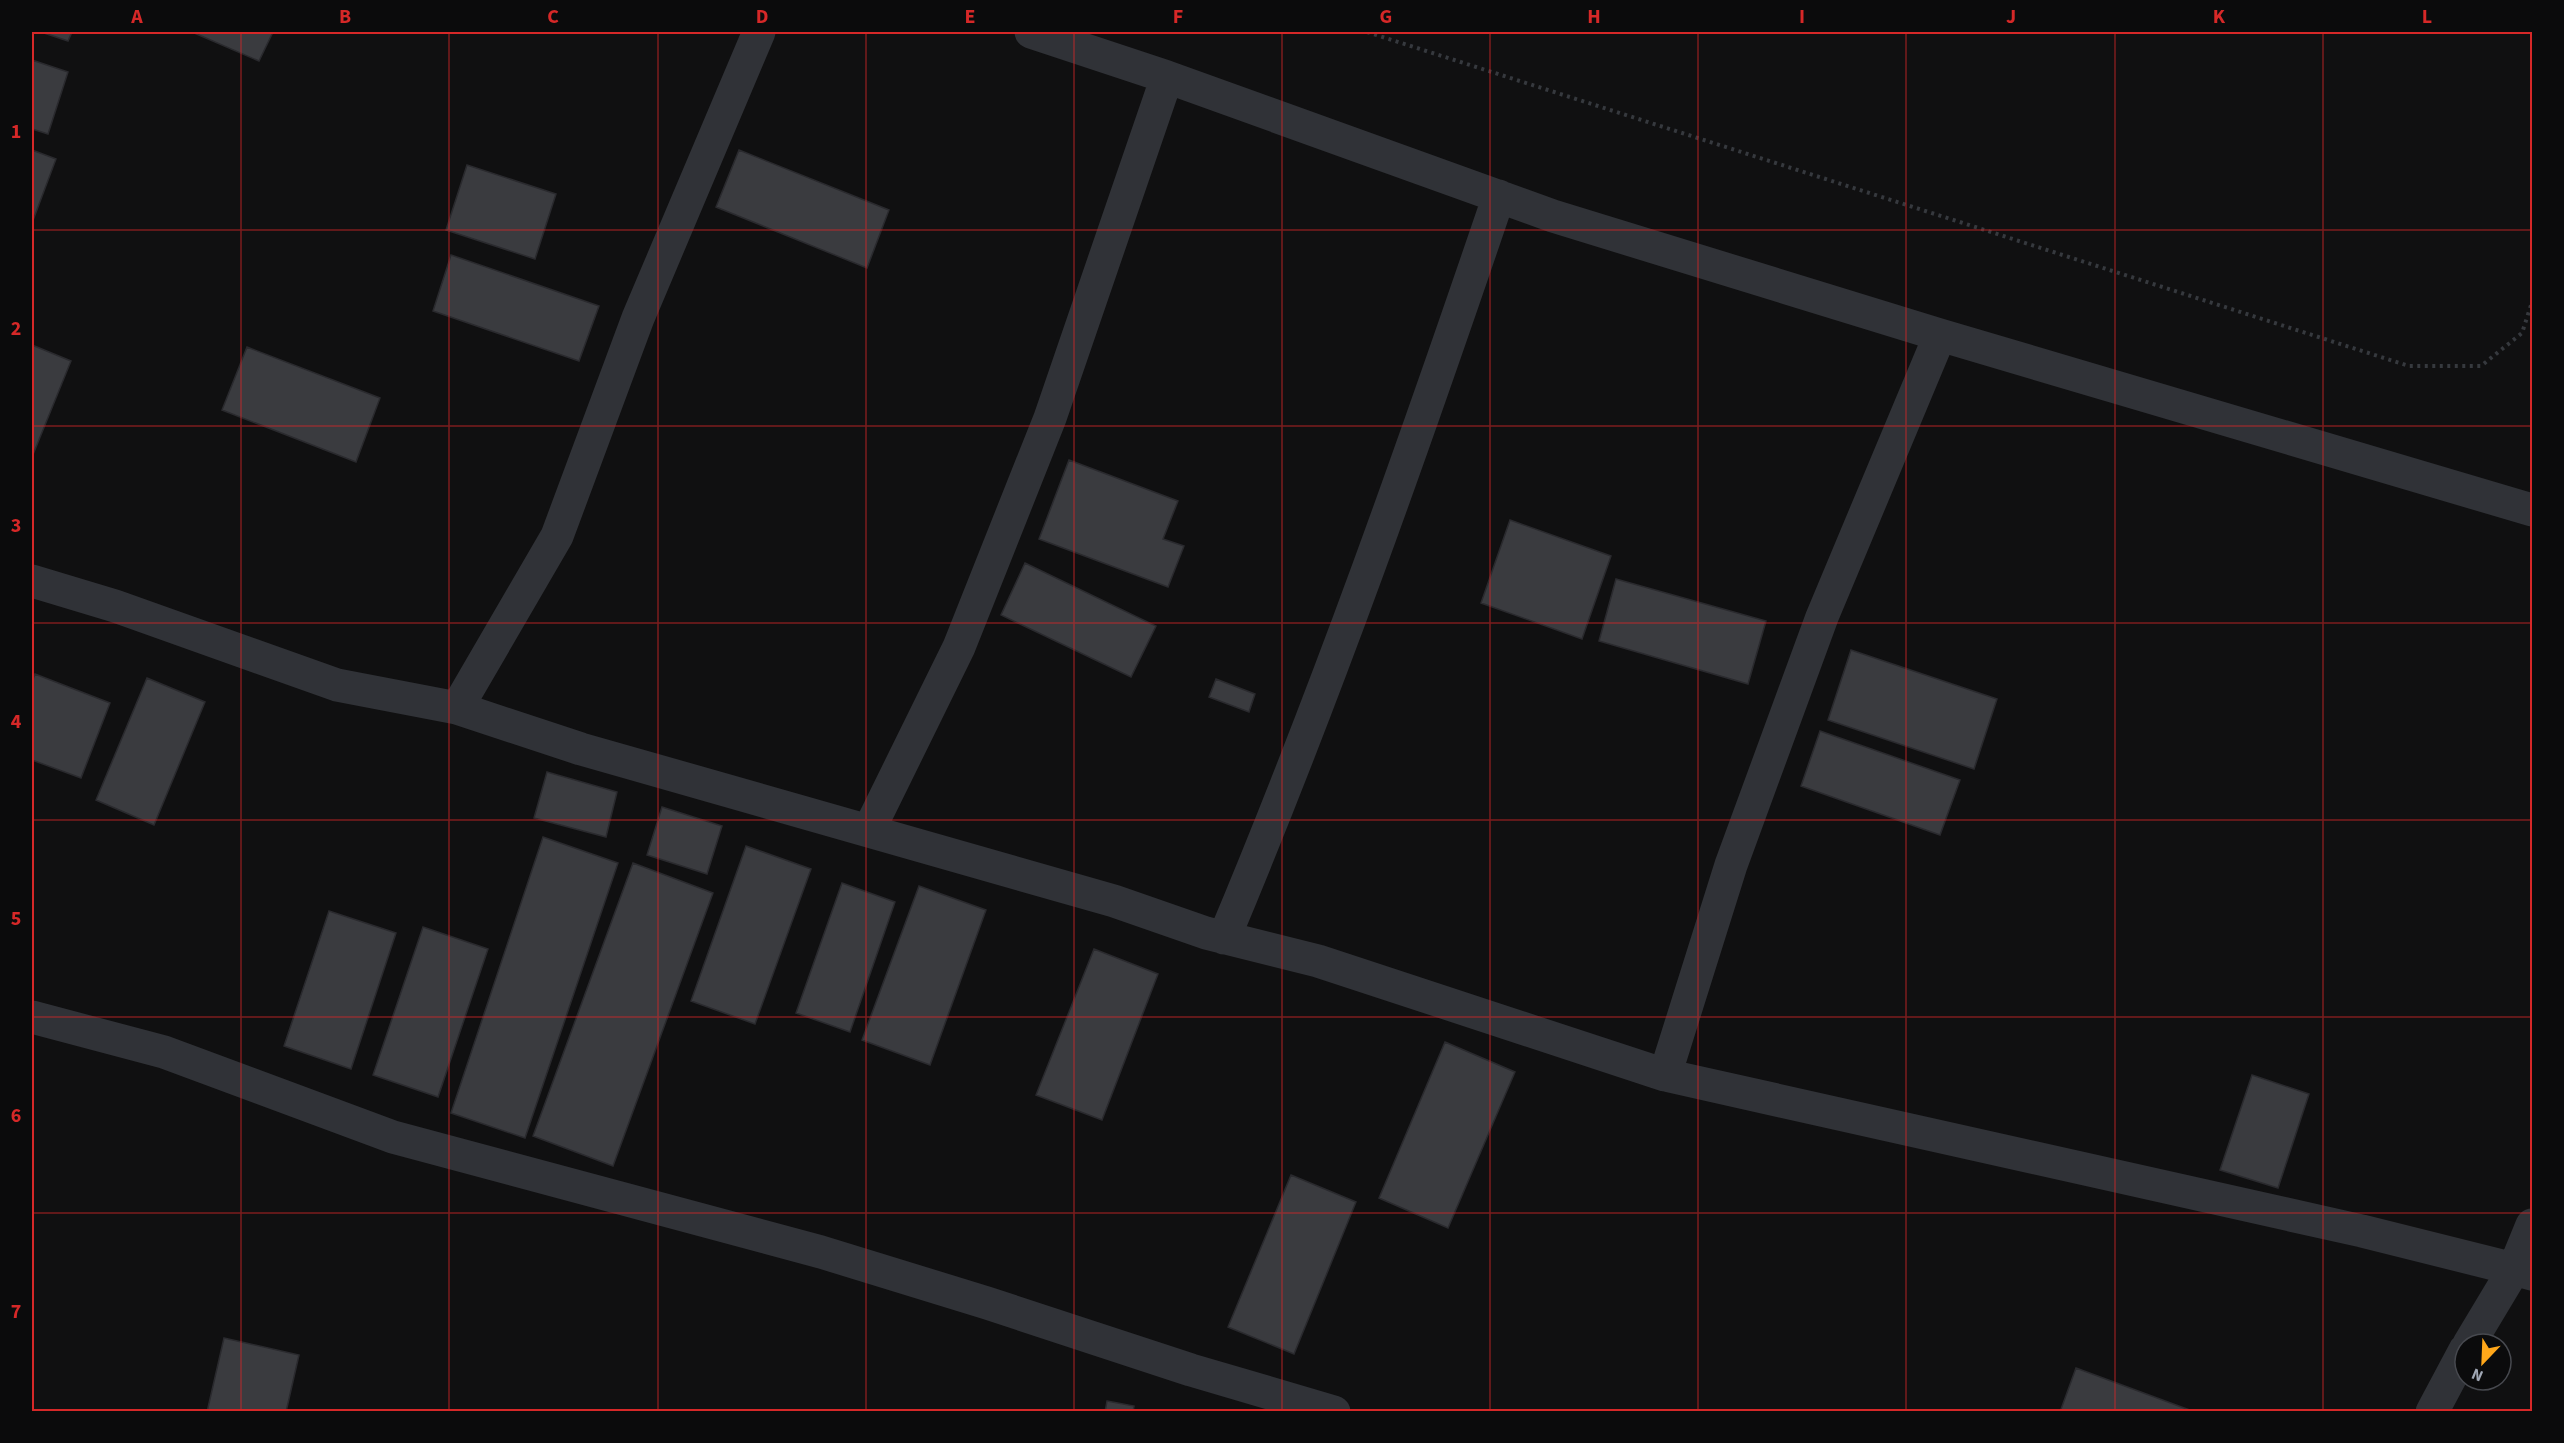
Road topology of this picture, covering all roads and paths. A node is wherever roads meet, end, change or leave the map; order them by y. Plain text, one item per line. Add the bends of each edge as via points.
1 (759, 32) edge
2 (1031, 32) edge
3 (1367, 32) edge
4 (1167, 77) junction
5 (1498, 196) junction
6 (2532, 302) edge
7 (1940, 335) junction
8 (2532, 510) edge
9 (32, 580) edge
10 (457, 708) junction
11 (869, 830) junction
12 (1224, 938) junction
13 (32, 1017) edge
14 (1665, 1075) junction
15 (2532, 1225) edge
16 (2523, 1272) edge
17 (2478, 1332) edge
18 (2453, 1373) edge
19 (1334, 1412) edge
20 (2432, 1412) edge

1 - 10 street via 638,318 557,536
2 - 4 street
3 - 6 path via 2409,366 2481,366 2522,333
4 - 5 street
4 - 11 street via 1050,418 959,647
5 - 7 street
5 - 12 street via 1447,349 1288,785
7 - 8 street
7 - 14 street via 1810,651 1731,865
9 - 10 street via 337,685
10 - 11 street via 581,749
11 - 12 street via 1114,901
12 - 14 street via 1318,961
13 - 19 street via 164,1052 393,1137 821,1252
14 - 16 street via 2340,1226
15 - 16 street
16 - 17 street
18 - 20 street

